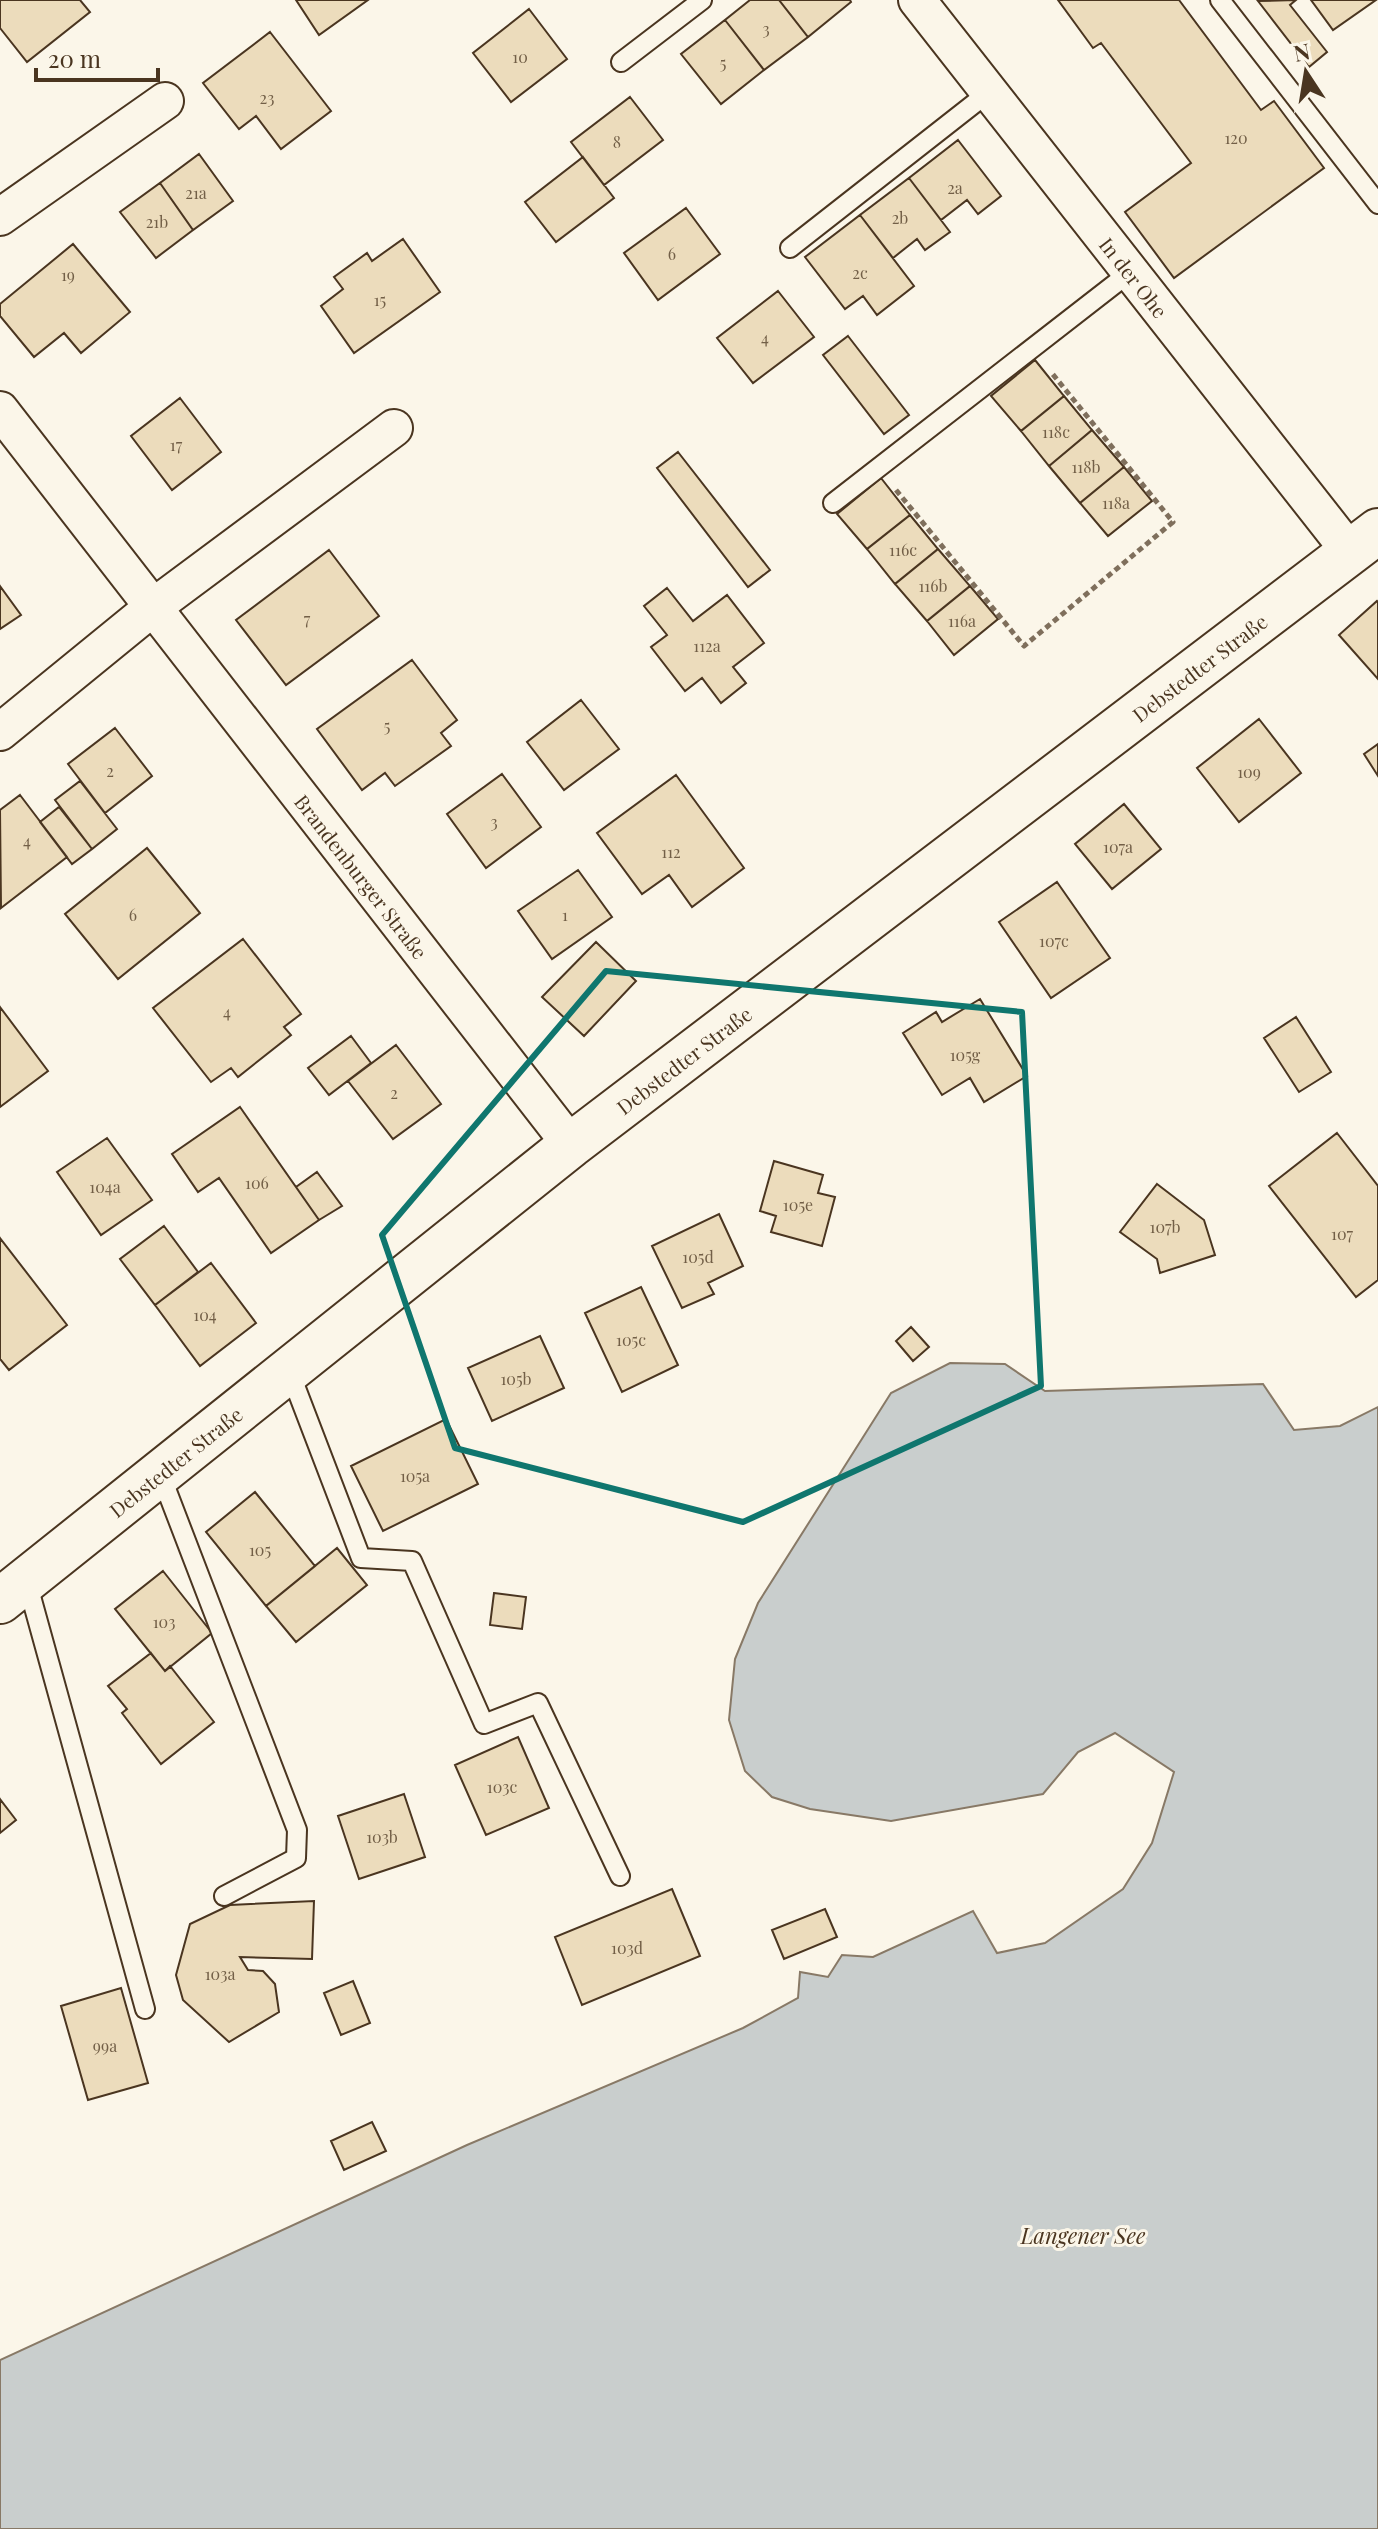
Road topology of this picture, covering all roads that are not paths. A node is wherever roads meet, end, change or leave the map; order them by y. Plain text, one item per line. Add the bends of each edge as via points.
1 (702, 0) edge
2 (917, 0) edge
3 (1220, 0) edge
4 (621, 62) dead end
5 (989, 92) junction
6 (165, 101) dead end
7 (1378, 204) edge
8 (0, 217) edge
9 (790, 248) dead end
10 (1129, 273) junction
11 (0, 410) edge
12 (394, 428) dead end
13 (833, 503) dead end
14 (1364, 542) edge
15 (152, 608) junction
16 (0, 731) edge
17 (571, 1145) junction
18 (289, 1370) junction
19 (160, 1473) junction
20 (13, 1590) edge
21 (620, 1876) dead end
22 (224, 1896) dead end
23 (145, 2009) dead end

1 - 4 lane
2 - 5 street, In der Ohe
3 - 7 lane
5 - 9 lane
5 - 10 street, In der Ohe
6 - 8 street
10 - 13 lane
10 - 14 street, In der Ohe
11 - 15 street, Brandenburger Straße
12 - 15 street
14 - 17 main road, Debstedter Straße
15 - 16 street
15 - 17 street, Brandenburger Straße
17 - 18 main road, Debstedter Straße
18 - 19 main road, Debstedter Straße
18 - 21 lane via 361,1558 412,1561 484,1724 538,1703
19 - 20 main road, Debstedter Straße
19 - 22 lane via 297,1830 296,1858
20 - 23 lane

